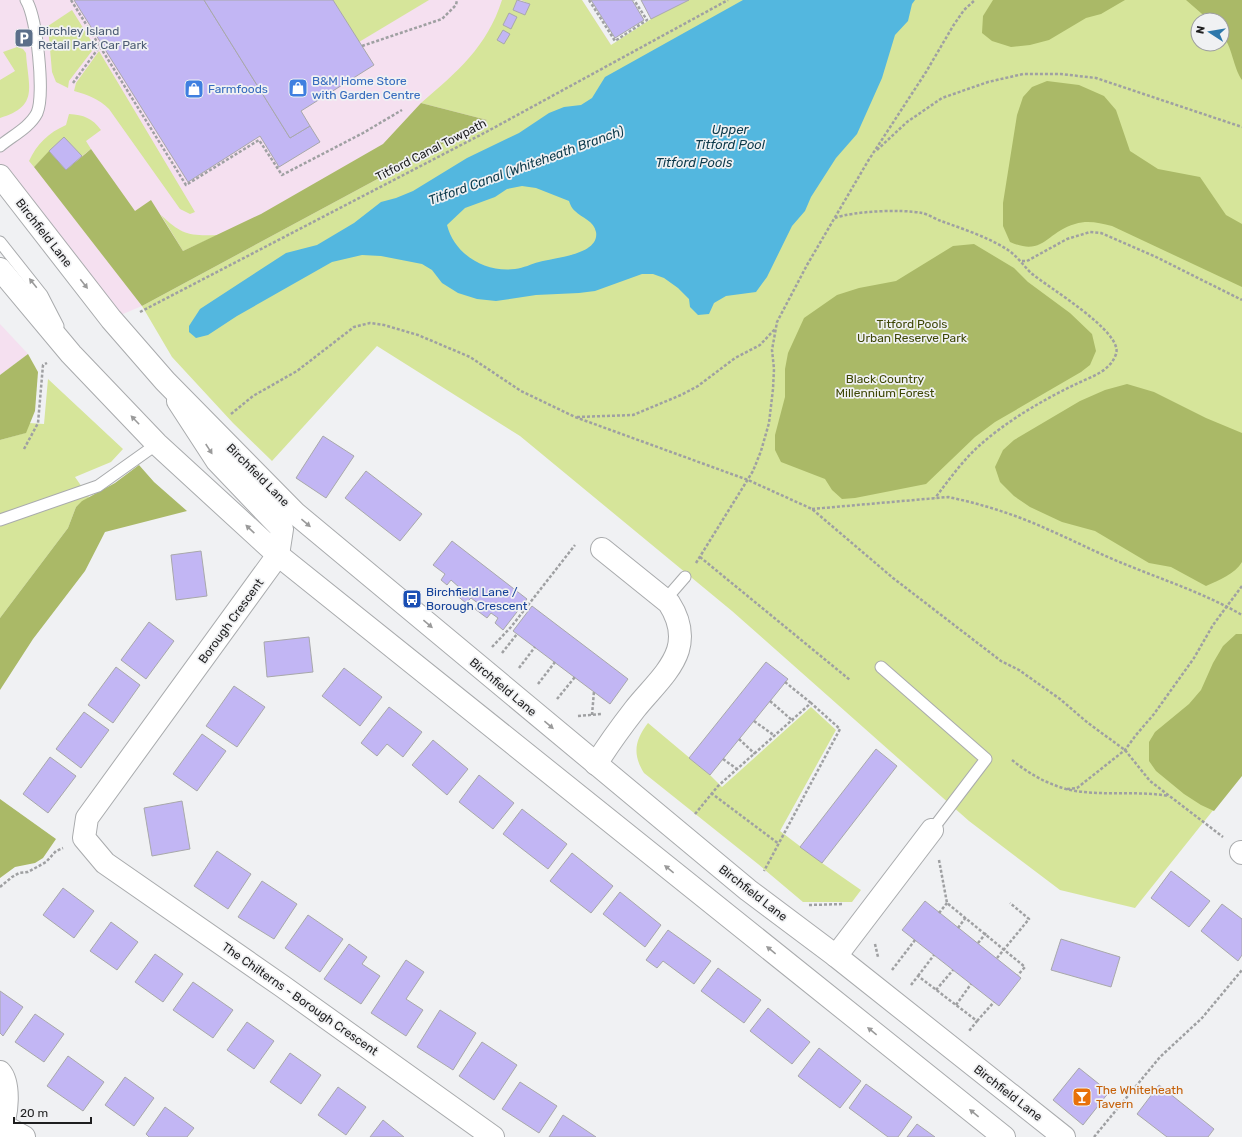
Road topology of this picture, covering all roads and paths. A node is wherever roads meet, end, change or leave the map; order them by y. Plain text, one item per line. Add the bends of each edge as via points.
1 (26, 0) edge
2 (71, 0) edge
3 (457, 0) edge
4 (589, 0) edge
5 (634, 0) edge
6 (728, 0) edge
7 (975, 0) edge
8 (100, 46) junction
9 (362, 46) dead end
10 (73, 83) dead end
11 (402, 110) dead end
12 (1242, 127) edge
13 (0, 146) edge
14 (874, 152) junction
15 (0, 176) edge
16 (834, 218) junction
17 (0, 242) edge
18 (1021, 261) junction
19 (0, 269) edge
20 (1242, 300) edge
21 (140, 312) dead end
22 (775, 329) junction
23 (71, 354) junction
24 (164, 381) junction
25 (229, 415) dead end
26 (575, 417) junction
27 (157, 444) junction
28 (24, 449) dead end
29 (748, 480) junction
30 (935, 498) junction
31 (812, 509) junction
32 (0, 520) edge
33 (575, 545) dead end
34 (602, 549) dead end
35 (278, 555) junction
36 (700, 557) junction
37 (685, 577) joint
38 (1242, 586) edge
39 (665, 600) junction
40 (1227, 606) junction
41 (1242, 615) edge
42 (517, 634) dead end
43 (535, 648) dead end
44 (490, 650) dead end
45 (498, 657) dead end
46 (555, 662) dead end
47 (881, 667) dead end
48 (516, 671) dead end
49 (575, 677) dead end
50 (850, 680) dead end
51 (785, 682) dead end
52 (536, 688) dead end
53 (594, 691) dead end
54 (770, 701) dead end
55 (811, 703) junction
56 (554, 704) dead end
57 (606, 713) dead end
58 (592, 715) junction
59 (577, 716) dead end
60 (754, 721) dead end
61 (793, 721) junction
62 (775, 736) junction
63 (739, 739) dead end
64 (1125, 750) junction
65 (756, 754) junction
66 (723, 759) dead end
67 (1012, 760) dead end
68 (596, 764) junction
69 (737, 770) junction
70 (1067, 789) junction
71 (711, 792) junction
72 (1170, 796) junction
73 (692, 818) dead end
74 (932, 830) joint
75 (84, 838) junction
76 (779, 844) junction
77 (1236, 848) edge
78 (935, 860) dead end
79 (761, 875) dead end
80 (0, 887) edge
81 (947, 903) junction
82 (1010, 903) dead end
83 (852, 904) dead end
84 (806, 905) dead end
85 (939, 913) dead end
86 (966, 918) junction
87 (958, 928) dead end
88 (986, 933) junction
89 (915, 940) dead end
90 (875, 942) dead end
91 (978, 943) dead end
92 (1004, 949) junction
93 (934, 955) dead end
94 (836, 956) junction
95 (997, 958) dead end
96 (879, 960) dead end
97 (953, 970) dead end
98 (1242, 970) edge
99 (889, 974) dead end
100 (1018, 975) dead end
101 (918, 976) junction
102 (971, 984) dead end
103 (908, 990) dead end
104 (936, 990) junction
105 (994, 1002) dead end
106 (956, 1005) junction
107 (977, 1021) junction
108 (964, 1036) dead end
109 (0, 1072) edge
110 (1, 1126) edge
111 (24, 1137) edge
112 (493, 1137) edge
113 (1004, 1137) edge
114 (1064, 1137) edge
115 (1094, 1137) edge

1 - 13 lane via 35,24 40,100 37,113 27,125
2 - 8 path
3 - 9 path via 456,5 442,19
4 - 5 path via 614,41 647,20
6 - 21 path, Titford Canal Towpath via 488,131
7 - 14 path via 953,26
8 - 10 path
8 - 11 path via 186,185 259,140 282,175 363,134
12 - 14 path via 1096,78 1061,74 1023,74 988,82 942,98 907,122
14 - 16 path
15 -> 24 main road, Birchfield Lane via 111,319
16 - 18 path via 855,213 922,213 990,240
16 - 22 path via 790,296
23 -> 17 lane via 42,295
18 - 20 path via 1027,261 1067,239 1090,232 1147,253
18 - 30 path via 1031,272 1082,308 1116,347 1117,353 1109,367 1044,401 989,437 955,471
19 - 23 main road
22 - 26 path via 760,345 735,358 698,386 681,395 633,414
22 - 29 path via 769,423 761,451
27 -> 23 main road
23 - 28 path via 43,364 38,423
24 -> 35 main road, Borough Crescent via 217,461 282,529
24 -> 68 main road, Birchfield Lane via 295,513
25 - 26 path via 253,396 297,371 354,327 370,323 384,324 418,335 470,357 521,392
26 - 29 path
27 - 32 lane via 98,486
35 -> 27 main road
29 - 31 path
29 - 36 path
30 - 31 path
30 - 40 path via 948,497 1002,512 1048,529
31 - 64 path via 899,582 1001,660 1020,670 1060,699
33 - 44 path
34 - 39 main road
35 - 75 main road, Borough Crescent via 88,818
113 -> 35 main road
36 - 37 path
36 - 50 path
37 - 39 lane
38 - 40 path
39 - 68 main road via 677,615 680,632 678,649 666,670
40 - 41 path
40 - 64 path via 1181,677
42 - 45 path
43 - 48 path
46 - 52 path
47 - 74 lane via 986,759
49 - 56 path
51 - 55 path
53 - 58 path
54 - 61 path
55 - 61 path
55 - 76 path via 840,729
57 - 58 path
58 - 59 path
60 - 62 path
61 - 62 path
62 - 65 path
63 - 65 path
64 - 70 path via 1077,788
64 - 72 path via 1150,781
65 - 69 path
66 - 69 path
67 - 70 path via 1038,778
68 - 94 main road, Birchfield Lane via 748,890
69 - 71 path
70 - 72 path
71 - 73 path
71 - 76 path
72 - 77 path
74 - 94 main road
75 - 80 path via 56,851 46,862 28,872 19,873
75 - 112 main road, The Chilterns - Borough Crescent via 105,863
76 - 79 path
78 - 81 path via 939,859
81 - 85 path
81 - 86 path
82 - 92 path via 1029,919
83 - 84 path
86 - 87 path
86 - 88 path
88 - 91 path
88 - 92 path
89 - 99 path
90 - 96 path
92 - 95 path
92 - 100 path via 1025,967
93 - 101 path
94 - 114 main road, Birchfield Lane
97 - 104 path
98 - 115 path via 1202,1018 1160,1057
101 - 103 path
101 - 104 path
102 - 106 path
104 - 106 path
105 - 107 path
106 - 107 path
107 - 108 path
109 - 110 main road via 7,1092 6,1110
110 - 111 main road

